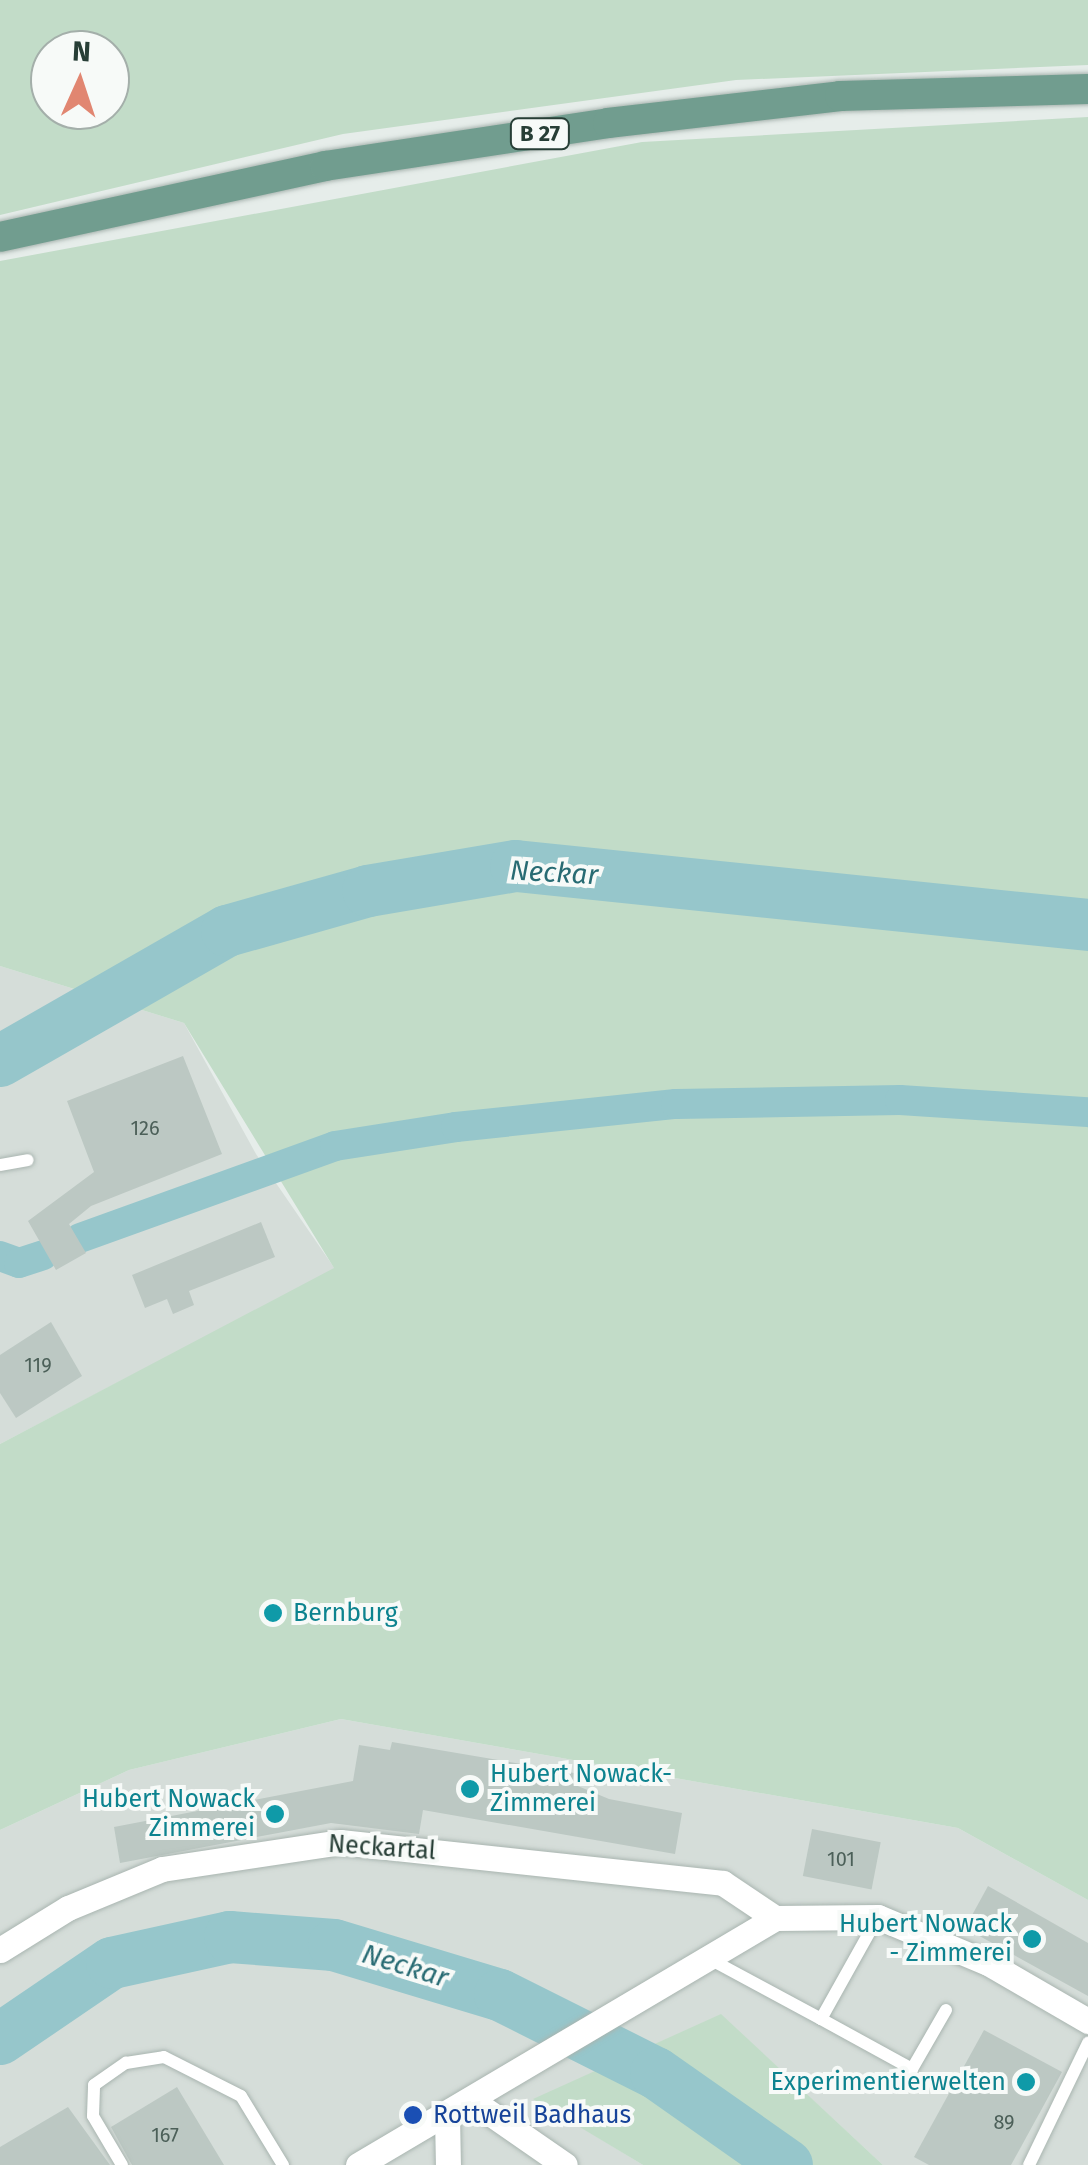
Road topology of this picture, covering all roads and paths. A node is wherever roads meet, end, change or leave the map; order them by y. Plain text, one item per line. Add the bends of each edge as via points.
1 (1088, 89) edge
2 (0, 237) edge
3 (28, 1160) dead end
4 (0, 1165) edge
5 (878, 1917) junction
6 (774, 1918) junction
7 (0, 1950) edge
8 (704, 1956) junction
9 (946, 2010) dead end
10 (822, 2019) junction
11 (1088, 2021) edge
12 (1088, 2043) edge
13 (471, 2100) junction
14 (446, 2115) junction
15 (122, 2165) edge
16 (282, 2165) edge
17 (358, 2165) edge
18 (448, 2165) edge
19 (565, 2165) edge
20 (1030, 2165) edge

1 - 2 main road, B 27 via 840,96 608,123 307,170
3 - 4 lane
5 - 6 street
5 - 10 lane
5 - 11 street via 988,1963
6 - 7 street, Neckartal via 722,1883 340,1842 162,1869 68,1908
6 - 8 street
8 - 10 lane
8 - 13 street
9 - 10 lane via 912,2069
12 - 20 lane via 1036,2134
13 - 14 street
13 - 19 street
14 - 17 street
14 - 18 street
15 - 16 lane via 93,2116 94,2085 126,2063 164,2057 241,2096

